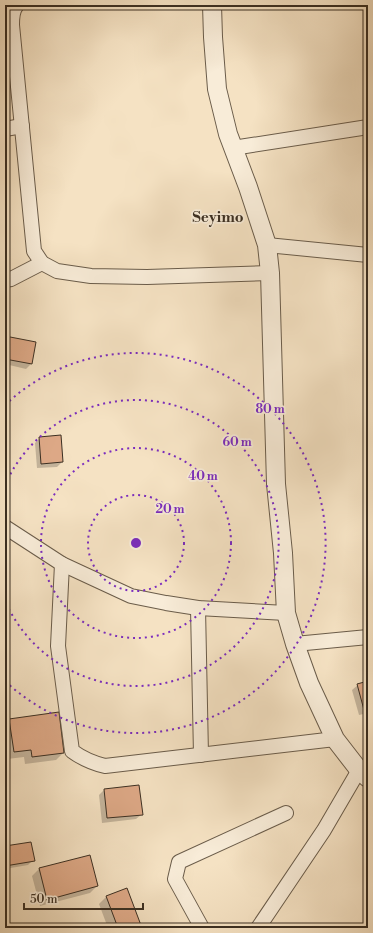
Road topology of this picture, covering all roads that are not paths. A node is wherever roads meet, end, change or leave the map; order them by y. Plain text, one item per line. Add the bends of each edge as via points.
1 (17, 5) edge
2 (212, 5) edge
3 (22, 126) junction
4 (368, 127) edge
5 (5, 128) edge
6 (234, 148) junction
7 (267, 245) junction
8 (368, 255) edge
9 (42, 263) junction
10 (270, 273) junction
11 (5, 280) edge
12 (5, 527) edge
13 (62, 564) junction
14 (198, 608) junction
15 (286, 613) junction
16 (368, 637) edge
17 (295, 644) junction
18 (335, 739) junction
19 (201, 755) junction
20 (364, 774) edge
21 (286, 813) dead end
22 (265, 925) edge
23 (202, 928) edge

1 - 3 street via 12,25
2 - 6 street via 218,89 228,134
3 - 5 street
3 - 9 street via 34,251
4 - 6 street
6 - 7 street
7 - 8 street
7 - 10 street
9 - 10 street via 57,271 91,276
9 - 11 street
10 - 15 street via 276,484
12 - 13 street
13 - 14 street via 131,596
13 - 19 street via 58,646 72,751 82,759 105,766
14 - 15 street
14 - 19 street
15 - 17 street
16 - 17 street
17 - 18 street via 309,683
18 - 19 street
18 - 20 street
20 - 22 street via 324,830
21 - 23 street via 179,862 175,879

